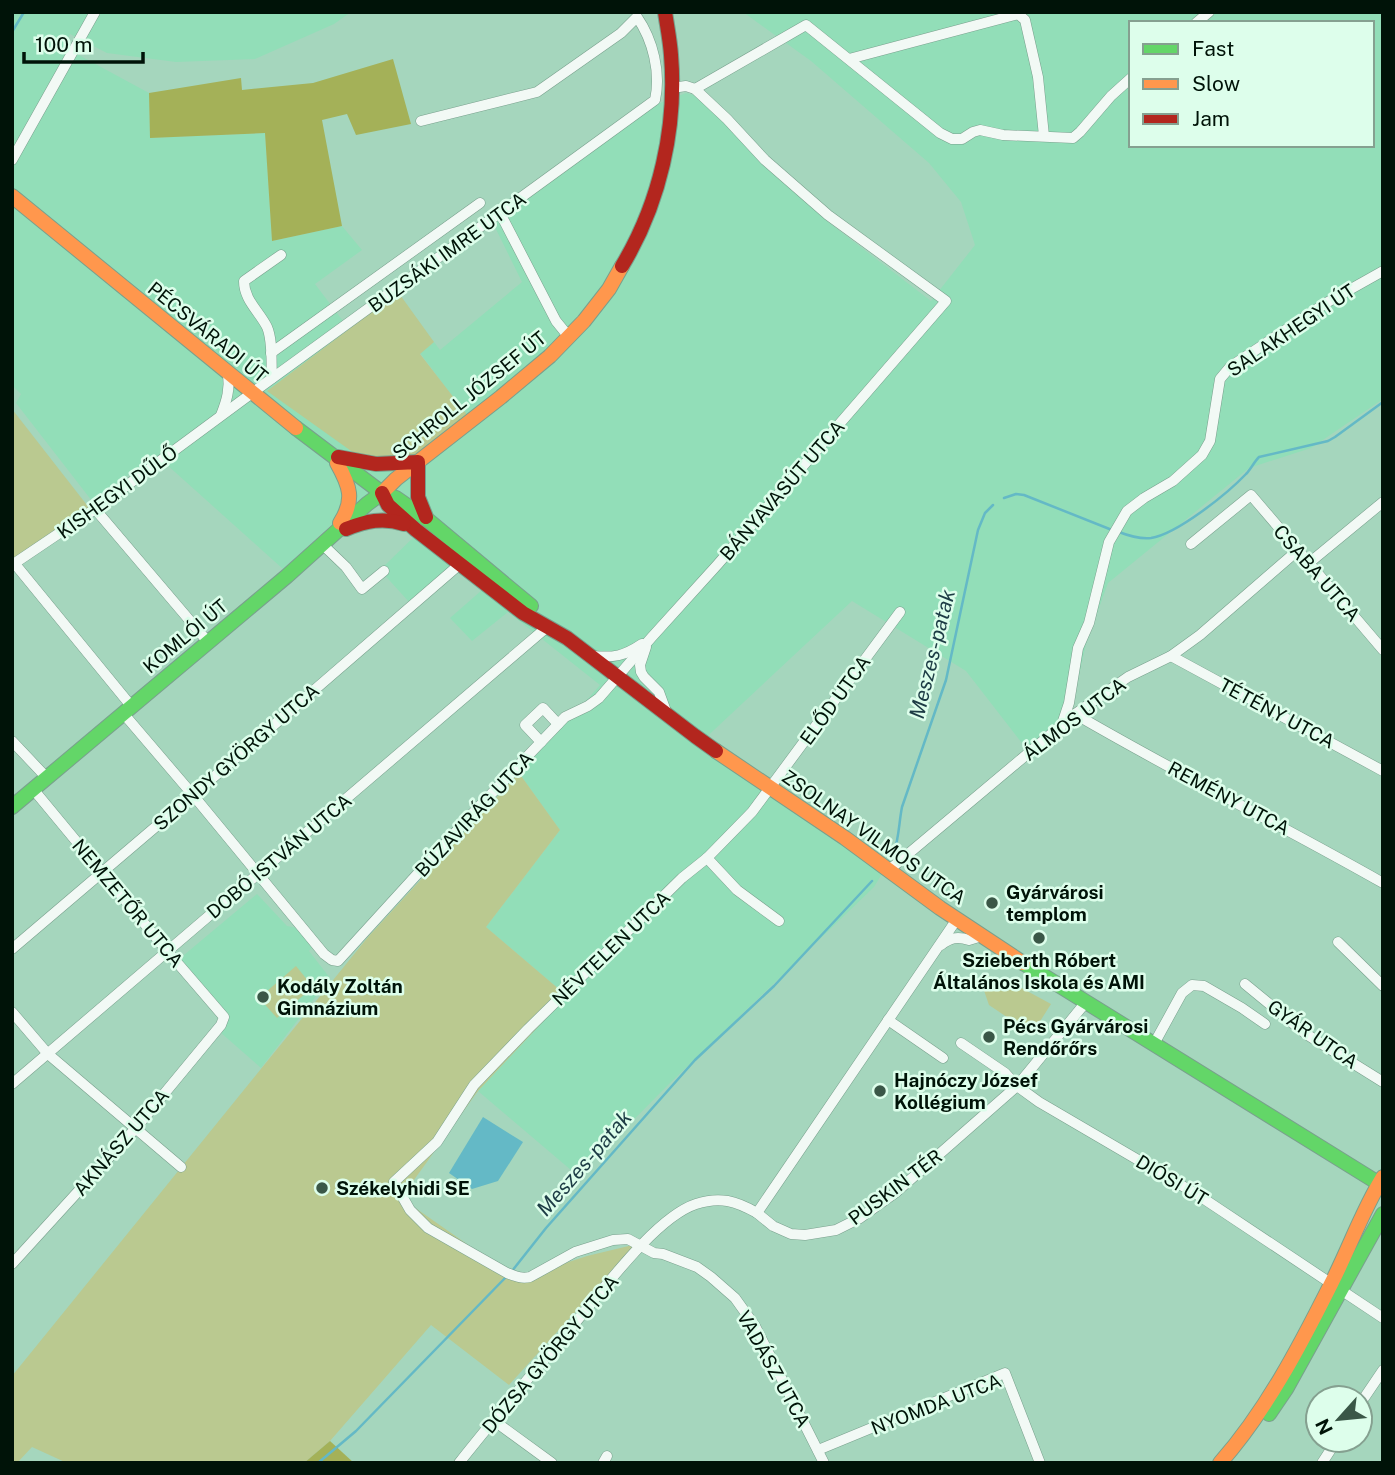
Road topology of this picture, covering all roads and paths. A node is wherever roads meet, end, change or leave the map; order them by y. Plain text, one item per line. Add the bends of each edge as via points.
1 (95, 12) edge
2 (665, 12) edge
3 (635, 14) edge
4 (849, 59) junction
5 (1129, 80) edge
6 (672, 88) junction
7 (695, 89) junction
8 (421, 121) dead end
9 (1044, 136) junction
10 (12, 160) edge
11 (12, 197) edge
12 (480, 203) dead end
13 (500, 213) junction
14 (281, 255) dead end
15 (1383, 271) edge
16 (569, 337) junction
17 (271, 353) junction
18 (228, 373) junction
19 (272, 378) junction
20 (252, 393) junction
21 (220, 416) junction
22 (332, 455) junction
23 (418, 462) junction
24 (382, 493) junction
25 (1383, 502) edge
26 (95, 509) junction
27 (429, 521) junction
28 (416, 530) junction
29 (334, 533) junction
30 (322, 544) junction
31 (1191, 544) dead end
32 (1297, 551) junction
33 (1309, 563) junction
34 (460, 564) junction
35 (13, 565) edge
36 (384, 571) dead end
37 (900, 612) dead end
38 (545, 628) junction
39 (567, 638) junction
40 (651, 638) junction
41 (208, 642) junction
42 (1383, 650) edge
43 (591, 656) junction
44 (1171, 656) junction
45 (617, 677) junction
46 (128, 710) junction
47 (1075, 714) junction
48 (667, 715) junction
49 (558, 724) junction
50 (1060, 727) junction
51 (12, 741) edge
52 (541, 742) junction
53 (1383, 771) edge
54 (47, 778) junction
55 (769, 788) junction
56 (33, 789) junction
57 (193, 795) junction
58 (12, 807) edge
59 (707, 858) junction
60 (889, 870) junction
61 (103, 872) junction
62 (258, 874) junction
63 (1383, 883) edge
64 (957, 919) junction
65 (779, 921) dead end
66 (982, 936) junction
67 (1338, 942) dead end
68 (12, 949) edge
69 (935, 950) junction
70 (167, 952) junction
71 (1245, 984) dead end
72 (1383, 986) edge
73 (1086, 1002) junction
74 (12, 1012) edge
75 (225, 1017) joint
76 (888, 1020) junction
77 (1265, 1024) dead end
78 (961, 1043) dead end
79 (1154, 1044) junction
80 (48, 1054) junction
81 (943, 1058) dead end
82 (1383, 1082) edge
83 (12, 1084) edge
84 (1017, 1086) junction
85 (135, 1129) junction
86 (181, 1167) dead end
87 (1382, 1182) edge
88 (757, 1213) junction
89 (1383, 1214) edge
90 (641, 1246) junction
91 (12, 1264) edge
92 (510, 1274) joint
93 (1336, 1287) junction
94 (1383, 1318) edge
95 (494, 1420) junction
96 (818, 1450) junction
97 (459, 1463) edge
98 (552, 1463) edge
99 (824, 1463) edge
100 (1041, 1463) edge
101 (1220, 1463) edge
102 (1233, 1463) edge

1 - 10 street
2 - 6 main road, SCHROLL JÓZSEF ÚT
3 - 8 street via 621,33 537,92
3 - 13 street, BUZSÁKI IMRE UTCA via 657,69 654,100
4 - 7 street via 806,25
4 - 9 street via 952,139 980,130
4 - 9 street via 1018,14 1024,20 1038,77
5 - 9 street via 1076,136
6 - 7 street
6 - 16 main road, SCHROLL JÓZSEF ÚT via 663,165 642,227 612,284
7 - 40 street, BÁNYAVASÚT UTCA via 828,215 946,301
11 - 18 main road, PÉCSVÁRADI ÚT
12 - 17 street
13 - 16 street via 556,321
13 - 19 street, BUZSÁKI IMRE UTCA
14 - 17 street via 244,281 244,290 267,328
15 - 50 street, SALAKHEGYI ÚT via 1326,303 1230,367 1220,379 1210,441 1202,455 1127,511 1109,542
16 - 23 main road, SCHROLL JÓZSEF ÚT
17 - 19 street
18 - 20 main road, PÉCSVÁRADI ÚT
18 - 21 street via 228,397
19 - 20 street, BUZSÁKI IMRE UTCA
20 - 21 street, KISHEGYI DŰLŐ
20 - 22 main road, PÉCSVÁRADI ÚT
21 - 26 street, KISHEGYI DŰLŐ
22 - 23 main road via 376,464
22 - 24 main road, PÉCSVÁRADI ÚT
22 - 29 main road via 346,481 350,502
23 - 24 main road, SCHROLL JÓZSEF ÚT
23 - 27 main road via 418,499
24 - 27 main road, ZSOLNAY VILMOS UTCA
24 - 28 main road, ZSOLNAY VILMOS UTCA via 388,505
24 - 29 main road, KOMLÓI ÚT
25 - 33 street
26 - 35 street, KISHEGYI DŰLŐ
26 - 41 street
27 - 39 main road, ZSOLNAY VILMOS UTCA
28 - 29 main road via 377,518
28 - 34 main road, ZSOLNAY VILMOS UTCA
29 - 30 main road, KOMLÓI ÚT
30 - 36 street via 362,589
30 - 41 main road, KOMLÓI ÚT
31 - 32 street, CSABA UTCA via 1251,495
32 - 33 street, CSABA UTCA
32 - 44 street, ÁLMOS UTCA
33 - 42 street, CSABA UTCA
34 - 38 main road, ZSOLNAY VILMOS UTCA
34 - 57 street, SZONDY GYÖRGY UTCA
35 - 46 street
37 - 55 street, ELŐD UTCA
38 - 39 main road, ZSOLNAY VILMOS UTCA
38 - 62 street, DOBÓ ISTVÁN UTCA
39 - 43 main road, ZSOLNAY VILMOS UTCA
40 - 43 street via 618,656
40 - 45 street, BÁNYAVASÚT UTCA
40 - 48 street via 640,664 644,677 659,692
41 - 46 main road, KOMLÓI ÚT
43 - 45 main road, ZSOLNAY VILMOS UTCA
44 - 47 street, ÁLMOS UTCA via 1128,677
44 - 53 street, TÉTÉNY UTCA
45 - 48 main road, ZSOLNAY VILMOS UTCA
45 - 49 street, BÚZAVIRÁG UTCA via 599,698
46 - 54 main road, KOMLÓI ÚT
46 - 57 street
47 - 50 street, ÁLMOS UTCA
47 - 63 street, REMÉNY UTCA
48 - 55 main road, ZSOLNAY VILMOS UTCA
49 - 52 street, BÚZAVIRÁG UTCA
49 - 52 street via 543,708 525,725
50 - 60 street, ÁLMOS UTCA
51 - 54 street
52 - 62 street, BÚZAVIRÁG UTCA via 338,961 324,954
54 - 56 main road, KOMLÓI ÚT
55 - 59 street, NÉVTELEN UTCA
55 - 60 main road, ZSOLNAY VILMOS UTCA
56 - 58 main road, KOMLÓI ÚT
56 - 61 street, NEMZETŐR UTCA
57 - 61 street, SZONDY GYÖRGY UTCA
57 - 62 street
59 - 65 street via 737,890
59 - 92 street, NÉVTELEN UTCA via 528,1029 474,1085 437,1142 394,1182 410,1210 428,1228
60 - 64 main road, ZSOLNAY VILMOS UTCA
61 - 68 street, SZONDY GYÖRGY UTCA
61 - 70 street, NEMZETŐR UTCA
62 - 70 street, DOBÓ ISTVÁN UTCA
64 - 66 main road, ZSOLNAY VILMOS UTCA
64 - 69 street
66 - 69 street via 955,937
66 - 73 main road, ZSOLNAY VILMOS UTCA
67 - 72 street
69 - 76 street
70 - 75 street, NEMZETŐR UTCA
70 - 80 street, DOBÓ ISTVÁN UTCA
71 - 82 street, GYÁR UTCA via 1306,1034
73 - 79 main road, ZSOLNAY VILMOS UTCA
73 - 84 street, PUSKIN TÉR
74 - 80 street
75 - 85 street, AKNÁSZ UTCA
76 - 81 street
76 - 88 street
77 - 79 street, GYÁR UTCA via 1204,986 1192,985 1182,993
78 - 84 street, DIÓSI ÚT
79 - 87 main road, ZSOLNAY VILMOS UTCA
80 - 83 street, DOBÓ ISTVÁN UTCA
80 - 85 street
84 - 88 street, PUSKIN TÉR via 895,1193 836,1230 791,1234
84 - 93 street, DIÓSI ÚT via 1198,1195
85 - 86 street
85 - 91 street, AKNÁSZ UTCA
87 - 93 main road
88 - 90 street, PUSKIN TÉR via 725,1200 695,1204 657,1229
89 - 93 main road
90 - 92 street, VADÁSZ UTCA via 628,1239 612,1240 575,1252 530,1277
90 - 95 street, DÓZSA GYÖRGY UTCA
90 - 96 street, VADÁSZ UTCA via 696,1267 735,1298 761,1337
93 - 94 street, DIÓSI ÚT
93 - 101 main road via 1263,1408
93 - 102 main road via 1286,1389
95 - 97 street, DÓZSA GYÖRGY UTCA
95 - 98 street
96 - 99 street, VADÁSZ UTCA
96 - 100 street, NYOMDA UTCA via 1005,1373

